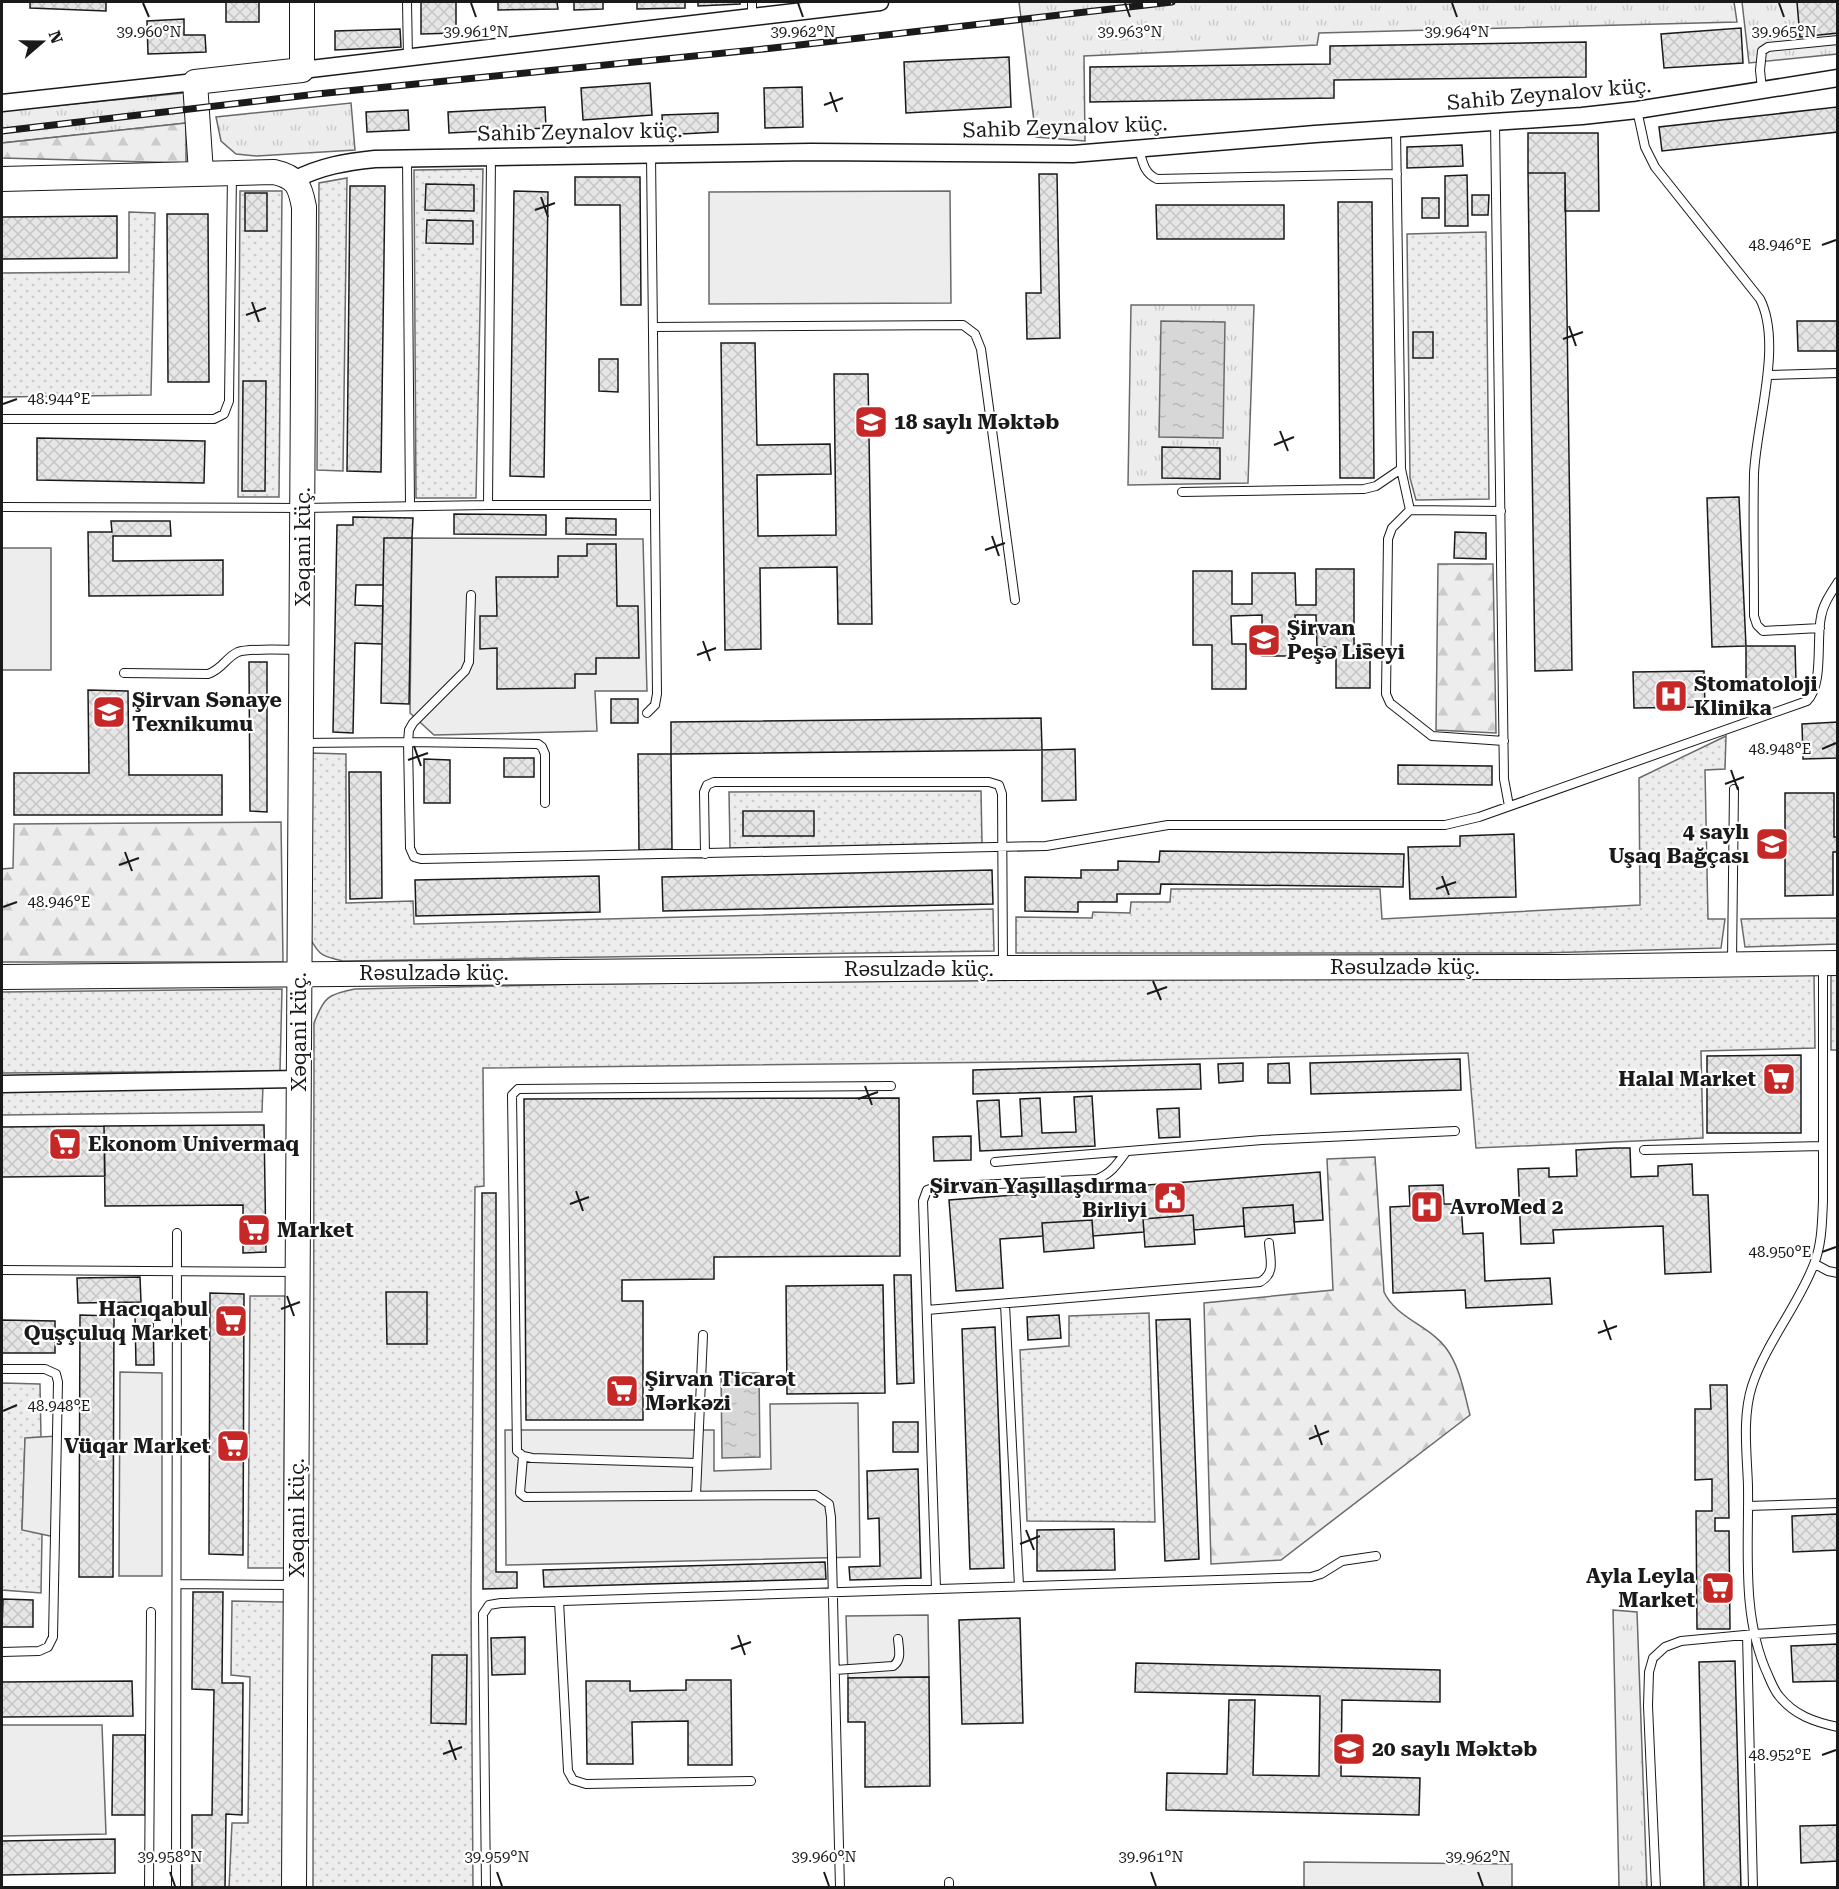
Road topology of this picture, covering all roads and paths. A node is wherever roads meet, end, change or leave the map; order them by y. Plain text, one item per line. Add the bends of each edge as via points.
1 (302, 2) edge
2 (407, 2) edge
3 (880, 2) edge
4 (752, 9) edge
5 (1838, 40) edge
6 (408, 58) junction
7 (302, 70) junction
8 (1838, 78) edge
9 (195, 82) junction
10 (1762, 90) junction
11 (2, 103) edge
12 (1637, 110) junction
13 (1495, 122) junction
14 (1396, 129) junction
15 (1139, 149) junction
16 (651, 153) junction
17 (491, 156) junction
18 (406, 158) junction
19 (201, 173) junction
20 (232, 173) junction
21 (1397, 174) junction
22 (2, 179) edge
23 (294, 180) junction
24 (653, 327) junction
25 (1838, 373) edge
26 (1768, 375) junction
27 (2, 419) edge
28 (1401, 469) junction
29 (1182, 492) dead end
30 (488, 505) junction
31 (655, 505) junction
32 (410, 506) junction
33 (2, 507) edge
34 (302, 508) junction
35 (1410, 510) junction
36 (1501, 511) junction
37 (1838, 582) edge
38 (471, 596) dead end
39 (1015, 600) dead end
40 (1820, 628) junction
41 (303, 650) junction
42 (124, 673) dead end
43 (647, 713) dead end
44 (1504, 741) junction
45 (408, 742) junction
46 (302, 743) junction
47 (1734, 789) dead end
48 (545, 803) dead end
49 (1509, 806) junction
50 (1003, 848) junction
51 (705, 854) junction
52 (1830, 964) edge
53 (1732, 965) junction
54 (1003, 968) junction
55 (299, 974) junction
56 (2, 977) edge
57 (298, 1079) junction
58 (2, 1084) edge
59 (891, 1086) dead end
60 (1455, 1131) dead end
61 (1823, 1146) junction
62 (1644, 1150) dead end
63 (1126, 1152) junction
64 (994, 1162) dead end
65 (177, 1233) dead end
66 (1269, 1243) dead end
67 (1815, 1264) junction
68 (2, 1270) edge
69 (177, 1272) junction
70 (297, 1272) junction
71 (1838, 1273) edge
72 (1005, 1304) junction
73 (927, 1310) junction
74 (703, 1335) dead end
75 (2, 1369) edge
76 (523, 1456) junction
77 (697, 1463) junction
78 (696, 1496) junction
79 (1838, 1503) edge
80 (1748, 1506) junction
81 (1376, 1556) dead end
82 (177, 1584) junction
83 (297, 1586) junction
84 (1020, 1586) junction
85 (936, 1589) junction
86 (833, 1592) junction
87 (559, 1601) junction
88 (151, 1612) dead end
89 (1838, 1629) edge
90 (1751, 1634) junction
91 (898, 1640) dead end
92 (2, 1652) edge
93 (835, 1670) junction
94 (1838, 1727) edge
95 (751, 1781) dead end
96 (149, 1887) edge
97 (176, 1887) edge
98 (294, 1887) edge
99 (486, 1887) edge
100 (840, 1887) edge
101 (1656, 1887) edge
102 (1753, 1887) edge

1 - 7 street
2 - 6 lane
3 - 4 street
4 - 6 street
5 - 10 lane via 1768,47 1762,51
6 - 7 street
7 - 9 street
8 - 10 street, Sahib Zeynalov küç.
9 - 11 street
9 - 19 street
10 - 12 street, Sahib Zeynalov küç.
12 - 13 street, Sahib Zeynalov küç.
12 - 26 lane via 1645,147 1655,167 1764,305
13 - 14 street, Sahib Zeynalov küç.
13 - 36 lane
14 - 15 street, Sahib Zeynalov küç.
14 - 21 lane
15 - 16 street, Sahib Zeynalov küç. via 1029,155
15 - 21 lane via 1144,169 1157,179
16 - 17 street, Sahib Zeynalov küç.
16 - 24 lane
17 - 18 street, Sahib Zeynalov küç.
17 - 30 lane
18 - 23 street, Sahib Zeynalov küç. via 339,163
18 - 32 lane
19 - 20 street
19 - 22 street
20 - 23 street via 274,172
20 - 27 lane via 229,401 224,414 214,419
21 - 28 lane
23 - 34 street, Xəqani küç. via 304,207
24 - 31 lane
24 - 39 lane via 963,325 975,334 981,349
25 - 26 lane
26 - 40 lane via 1754,473 1754,616 1763,631
28 - 29 lane via 1376,486 1364,489
28 - 35 lane
30 - 31 lane
30 - 32 lane
31 - 43 lane via 657,694 655,705
32 - 34 lane
33 - 34 lane
34 - 41 street, Xəqani küç.
35 - 36 lane
35 - 44 lane via 1392,528 1388,539 1386,694 1390,703 1432,735
36 - 44 lane
37 - 40 lane via 1826,602
38 - 45 lane via 469,662 465,671 413,723
40 - 49 lane via 1816,683 1807,701
41 - 42 lane via 240,651 218,671 208,674
41 - 46 street, Xəqani küç.
44 - 49 lane
45 - 46 lane
45 - 48 lane via 538,744 545,754
45 - 51 lane via 410,848 414,857
46 - 55 street, Xəqani küç.
47 - 53 lane
49 - 50 lane via 1445,825 1168,825 1063,844
50 - 51 lane
50 - 51 lane via 1002,794 999,785 989,782 714,782 704,792
50 - 54 lane
52 - 53 street, Rəsulzadə küç.
52 - 61 lane
53 - 54 street, Rəsulzadə küç.
54 - 55 street, Rəsulzadə küç.
55 - 56 street, Rəsulzadə küç.
55 - 57 street, Xəqani küç.
57 - 58 street
57 - 70 street, Xəqani küç.
59 - 76 lane via 518,1089 512,1095 517,1451
60 - 63 lane via 1262,1140
61 - 62 lane
61 - 67 lane via 1821,1237
63 - 64 lane
63 - 73 lane via 1105,1177 1097,1179 927,1190 923,1201
65 - 69 lane
66 - 72 lane via 1271,1272 1260,1282
67 - 71 lane
67 - 80 lane via 1752,1387 1747,1417
68 - 69 lane
69 - 70 lane
69 - 82 lane
70 - 83 street, Xəqani küç.
72 - 73 lane
72 - 84 lane
73 - 85 lane
74 - 77 lane
75 - 92 lane via 45,1369 56,1374 58,1382 53,1637 48,1647 39,1651
76 - 77 lane
76 - 78 lane via 520,1493 525,1497
77 - 78 lane
78 - 86 lane via 816,1495 829,1504
79 - 80 lane
80 - 90 lane
81 - 84 lane via 1342,1561 1311,1576
82 - 83 lane
82 - 97 lane
83 - 98 street, Xəqani küç.
84 - 85 lane
85 - 86 lane
86 - 87 lane
86 - 93 lane
87 - 95 lane via 568,1771 573,1780 586,1784
87 - 99 lane via 489,1605 483,1614
88 - 96 lane
89 - 90 lane
90 - 94 lane via 1777,1694 1793,1711
90 - 101 lane via 1681,1641 1665,1647 1653,1658 1648,1706
90 - 102 lane
91 - 93 lane via 899,1657 893,1666
93 - 100 lane

